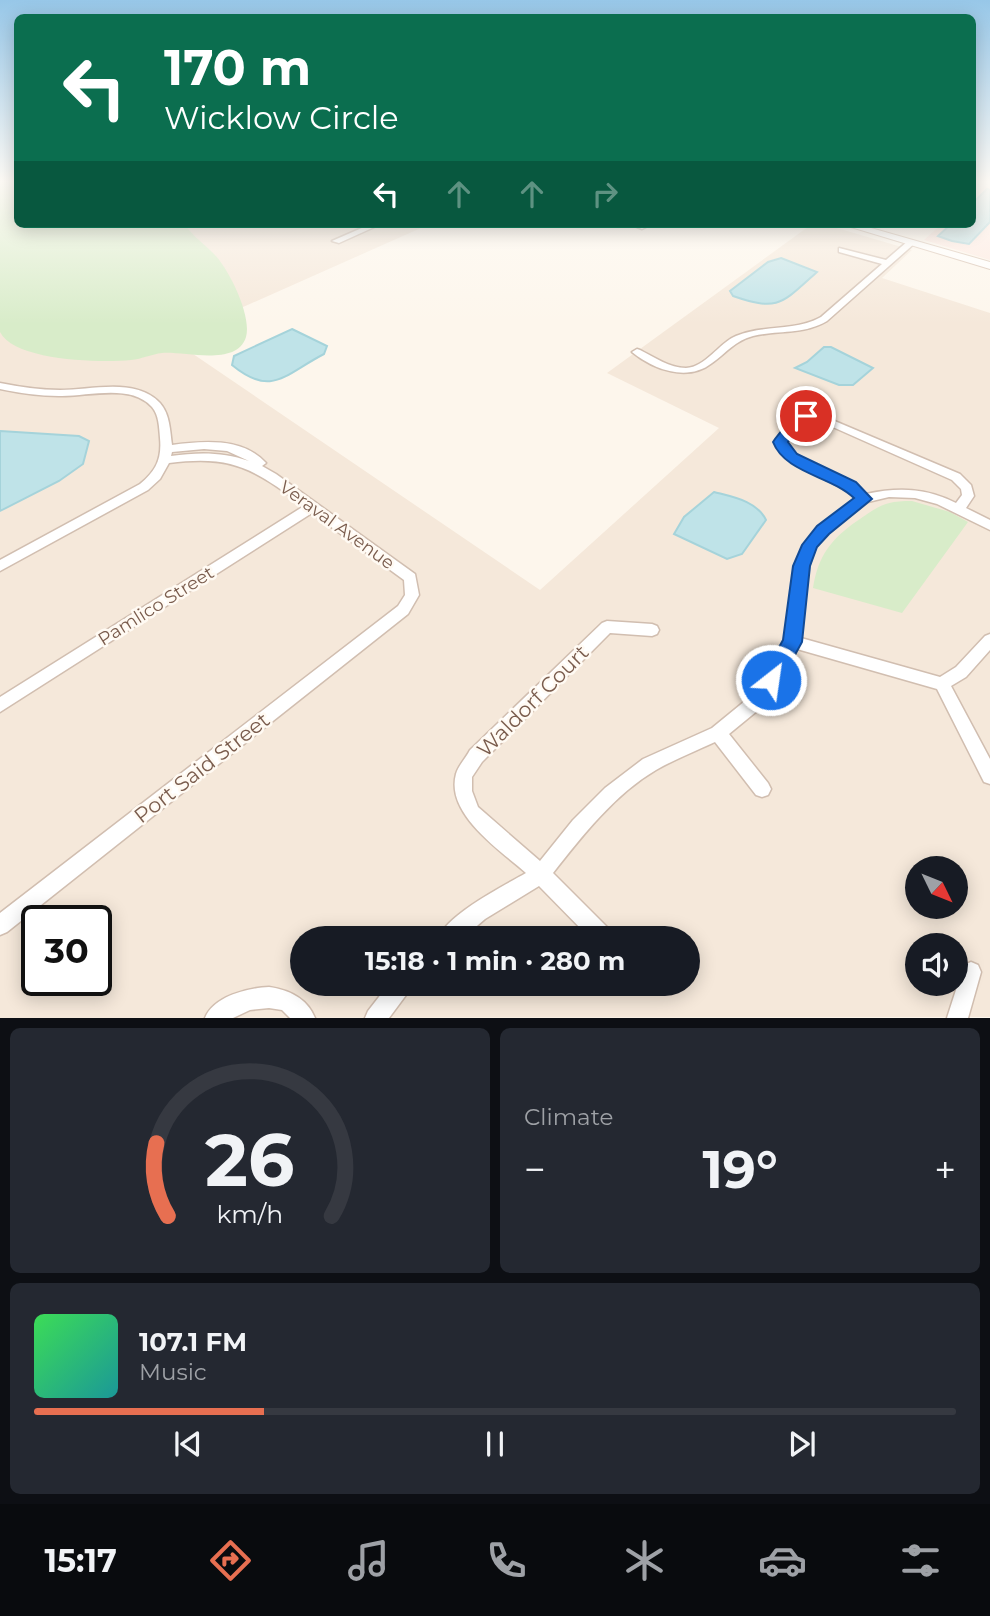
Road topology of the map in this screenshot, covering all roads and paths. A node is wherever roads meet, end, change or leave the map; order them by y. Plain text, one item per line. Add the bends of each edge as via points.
1 (360, 229) edge
2 (366, 229) edge
3 (861, 229) edge
4 (880, 229) edge
5 (363, 230) junction
6 (336, 241) dead end
7 (911, 243) junction
8 (842, 250) dead end
9 (887, 263) junction
10 (990, 263) edge
11 (637, 352) dead end
12 (0, 386) edge
13 (167, 454) junction
14 (864, 499) junction
15 (312, 507) junction
16 (958, 508) junction
17 (990, 525) edge
18 (0, 566) edge
19 (403, 610) joint
20 (652, 630) dead end
21 (793, 642) junction
22 (988, 648) edge
23 (942, 684) junction
24 (0, 705) edge
25 (718, 733) junction
26 (990, 776) edge
27 (762, 789) dead end
28 (541, 874) junction
29 (0, 925) edge
30 (462, 926) edge
31 (592, 926) edge
32 (971, 972) dead end
33 (392, 996) edge
34 (215, 1017) edge
35 (304, 1017) edge
36 (375, 1017) edge
37 (957, 1017) edge

1 - 5 street
2 - 5 street
3 - 7 main road
4 - 10 main road
5 - 6 street
7 - 9 street
7 - 10 main road
8 - 9 street
9 - 11 street via 815,325 738,338 696,369 675,369
12 - 13 street via 145,396 162,415
13 - 15 street, Veraval Avenue via 227,456 248,463
13 - 18 street via 155,478 144,487
14 - 16 street via 915,494
14 - 16 street via 851,486 783,450 780,442 799,418 827,420 956,477 968,496
14 - 21 street via 810,545 802,566
15 - 19 street, Veraval Avenue via 410,578 412,595
15 - 24 street, Pamlico Street
16 - 17 street
19 - 29 street, Port Said Street
20 - 28 street, Waldorf Court via 607,627 476,756 464,775 463,791 472,813
21 - 23 street
21 - 25 street via 751,706
22 - 23 street
23 - 26 street
25 - 27 street
25 - 28 street via 649,765 611,794
28 - 30 street
28 - 31 street
32 - 37 street
33 - 36 street
34 - 35 street via 263,996 290,1002

